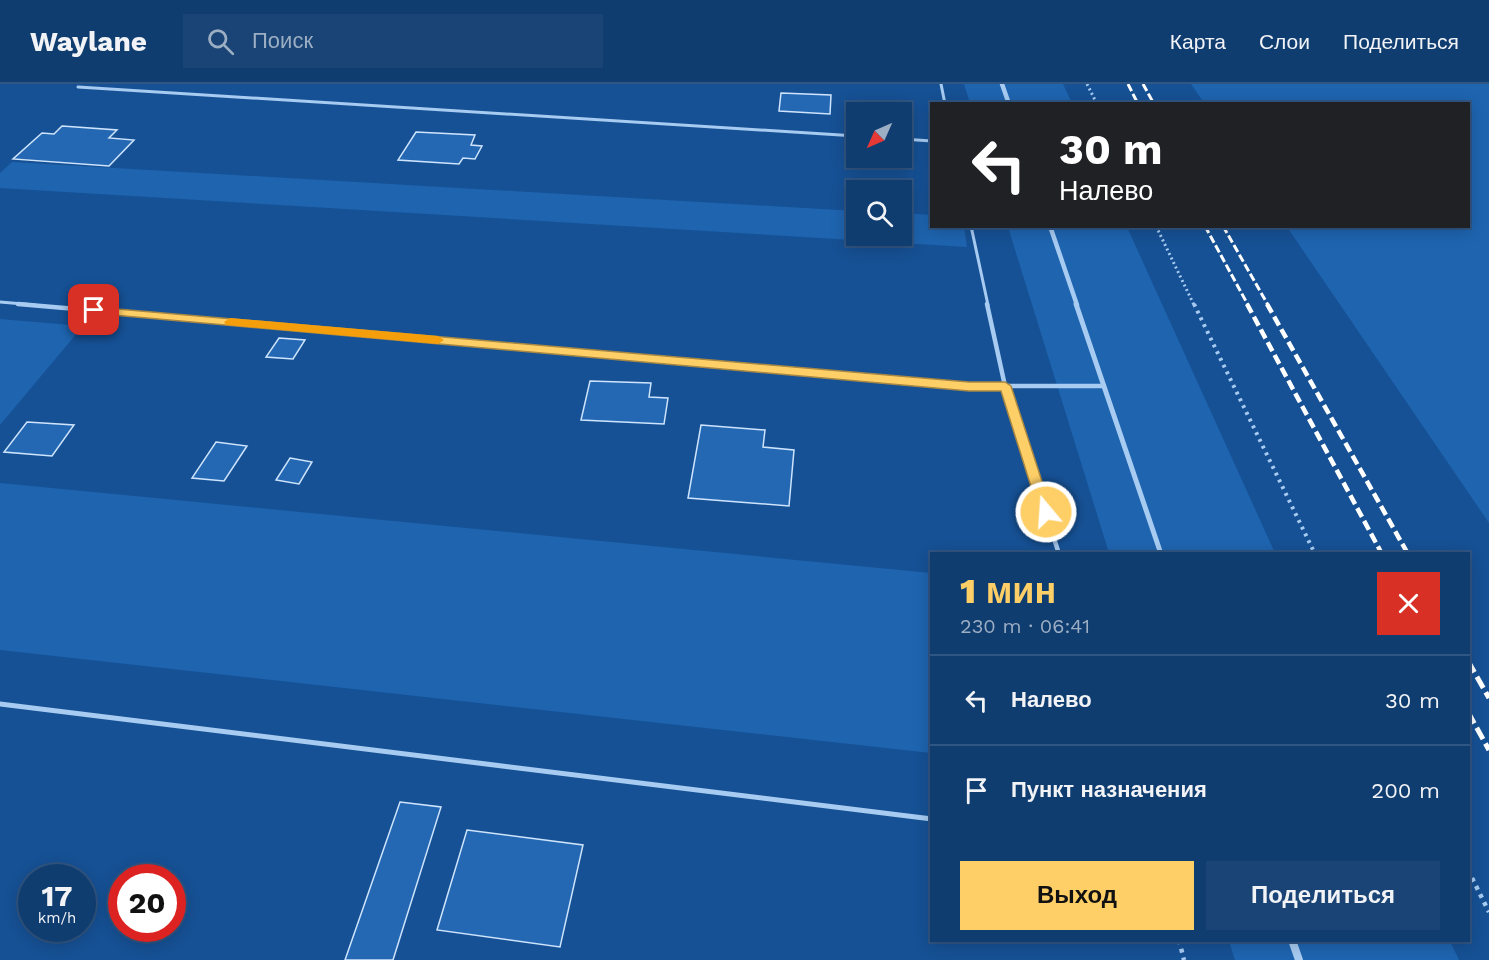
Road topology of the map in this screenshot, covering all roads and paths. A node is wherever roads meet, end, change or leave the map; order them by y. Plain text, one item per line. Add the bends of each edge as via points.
1 (941, 84) edge
2 (1002, 84) edge
3 (1087, 84) edge
4 (78, 87) dead end
5 (945, 102) edge
6 (1008, 102) edge
7 (1096, 102) edge
8 (846, 135) edge
9 (912, 140) edge
10 (930, 141) edge
11 (971, 228) edge
12 (1051, 228) edge
13 (1157, 228) edge
14 (0, 302) edge
15 (1005, 386) junction
16 (1104, 386) junction
17 (1058, 552) edge
18 (1160, 552) edge
19 (1314, 552) edge
20 (0, 704) edge
21 (930, 819) edge
22 (1470, 874) edge
23 (1489, 912) edge
24 (1180, 942) edge
25 (1293, 942) edge
26 (1184, 960) edge
27 (1299, 960) edge

1 - 5 lane
2 - 6 street
3 - 7 path
4 - 8 lane
9 - 10 lane
11 - 15 lane
12 - 16 street
13 - 19 path
14 - 15 lane
15 - 16 lane
15 - 17 lane
16 - 18 street
20 - 21 lane
22 - 23 path
24 - 26 path
25 - 27 street

